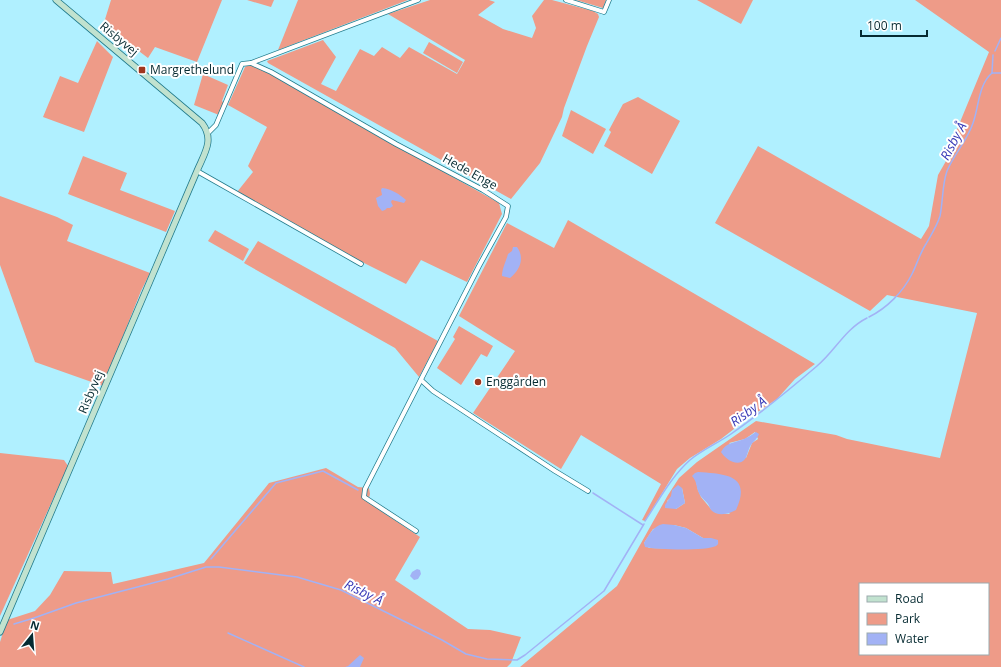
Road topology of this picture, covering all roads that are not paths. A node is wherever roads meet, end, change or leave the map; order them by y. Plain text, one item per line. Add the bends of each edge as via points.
1 (56, 0) edge
2 (418, 0) edge
3 (566, 0) edge
4 (609, 0) edge
5 (251, 63) junction
6 (208, 133) junction
7 (197, 171) junction
8 (361, 264) dead end
9 (421, 380) junction
10 (588, 491) dead end
11 (416, 531) dead end
12 (0, 632) edge

1 - 6 street, Risbyvej via 202,123
2 - 5 street
3 - 4 street via 604,12
5 - 6 street via 242,64 216,125
5 - 9 street, Hede Enge via 508,206 506,217
6 - 7 street, Risbyvej via 207,147
7 - 8 street
7 - 12 street, Risbyvej
9 - 10 street via 433,391
9 - 11 street, Hede Enge via 365,489 364,498

